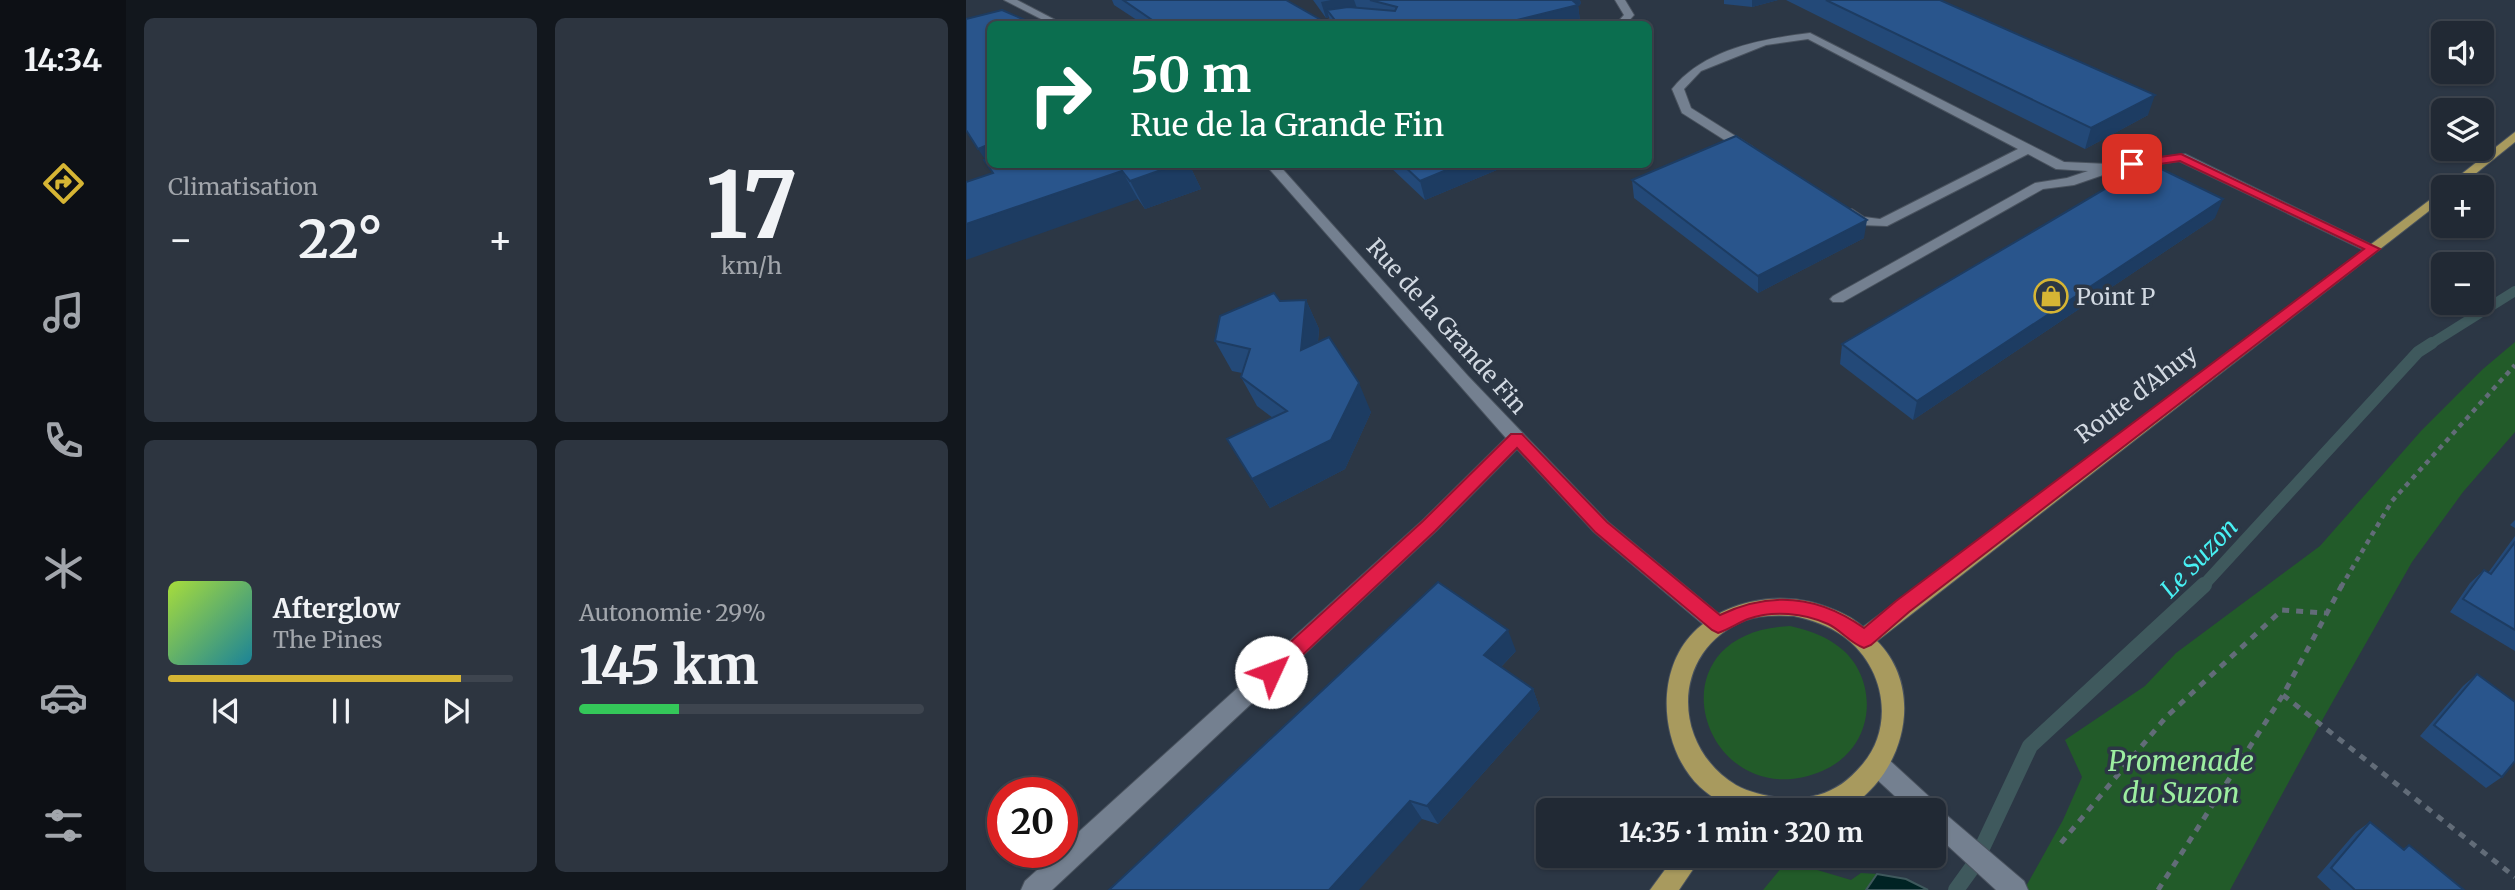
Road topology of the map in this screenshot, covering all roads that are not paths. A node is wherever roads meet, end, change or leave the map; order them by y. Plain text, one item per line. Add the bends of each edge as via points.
1 (1009, 0) edge
2 (1620, 0) edge
3 (1052, 21) edge
4 (1332, 21) edge
5 (1378, 21) edge
6 (1624, 21) edge
7 (2515, 136) edge
8 (2027, 149) junction
9 (1755, 154) edge
10 (1275, 168) edge
11 (2108, 168) junction
12 (2466, 175) edge
13 (2431, 203) edge
14 (1837, 206) edge
15 (2373, 249) junction
16 (1838, 299) dead end
17 (1517, 438) junction
18 (1718, 625) junction
19 (1864, 639) junction
20 (1879, 766) junction
21 (1724, 798) edge
22 (1840, 798) edge
23 (1914, 798) edge
24 (1946, 828) edge
25 (1680, 868) edge
26 (1034, 890) edge
27 (1663, 890) edge
28 (2015, 890) edge

1 - 3 street
2 - 6 street via 1629,15
4 - 5 street via 1357,17
7 - 12 main road
8 - 9 street via 1810,36 1764,41 1697,69 1678,89 1686,110
8 - 11 street via 2061,166
8 - 14 street via 1882,223 1860,221
10 - 17 street, Rue de la Grande Fin
11 - 15 street via 2181,157
11 - 16 street via 2040,187
13 - 15 main road, Route d'Ahuy
15 - 19 main road, Route d'Ahuy
17 - 18 street, Rue de la Grande Fin via 1601,527
17 - 26 street via 1429,526
18 - 19 main road via 1746,611 1777,606 1837,619
18 - 21 main road via 1694,646 1679,676 1674,710 1682,744
19 - 20 main road via 1884,667 1895,699 1893,734
20 - 22 main road
20 - 23 street
24 - 28 street
25 - 27 main road

